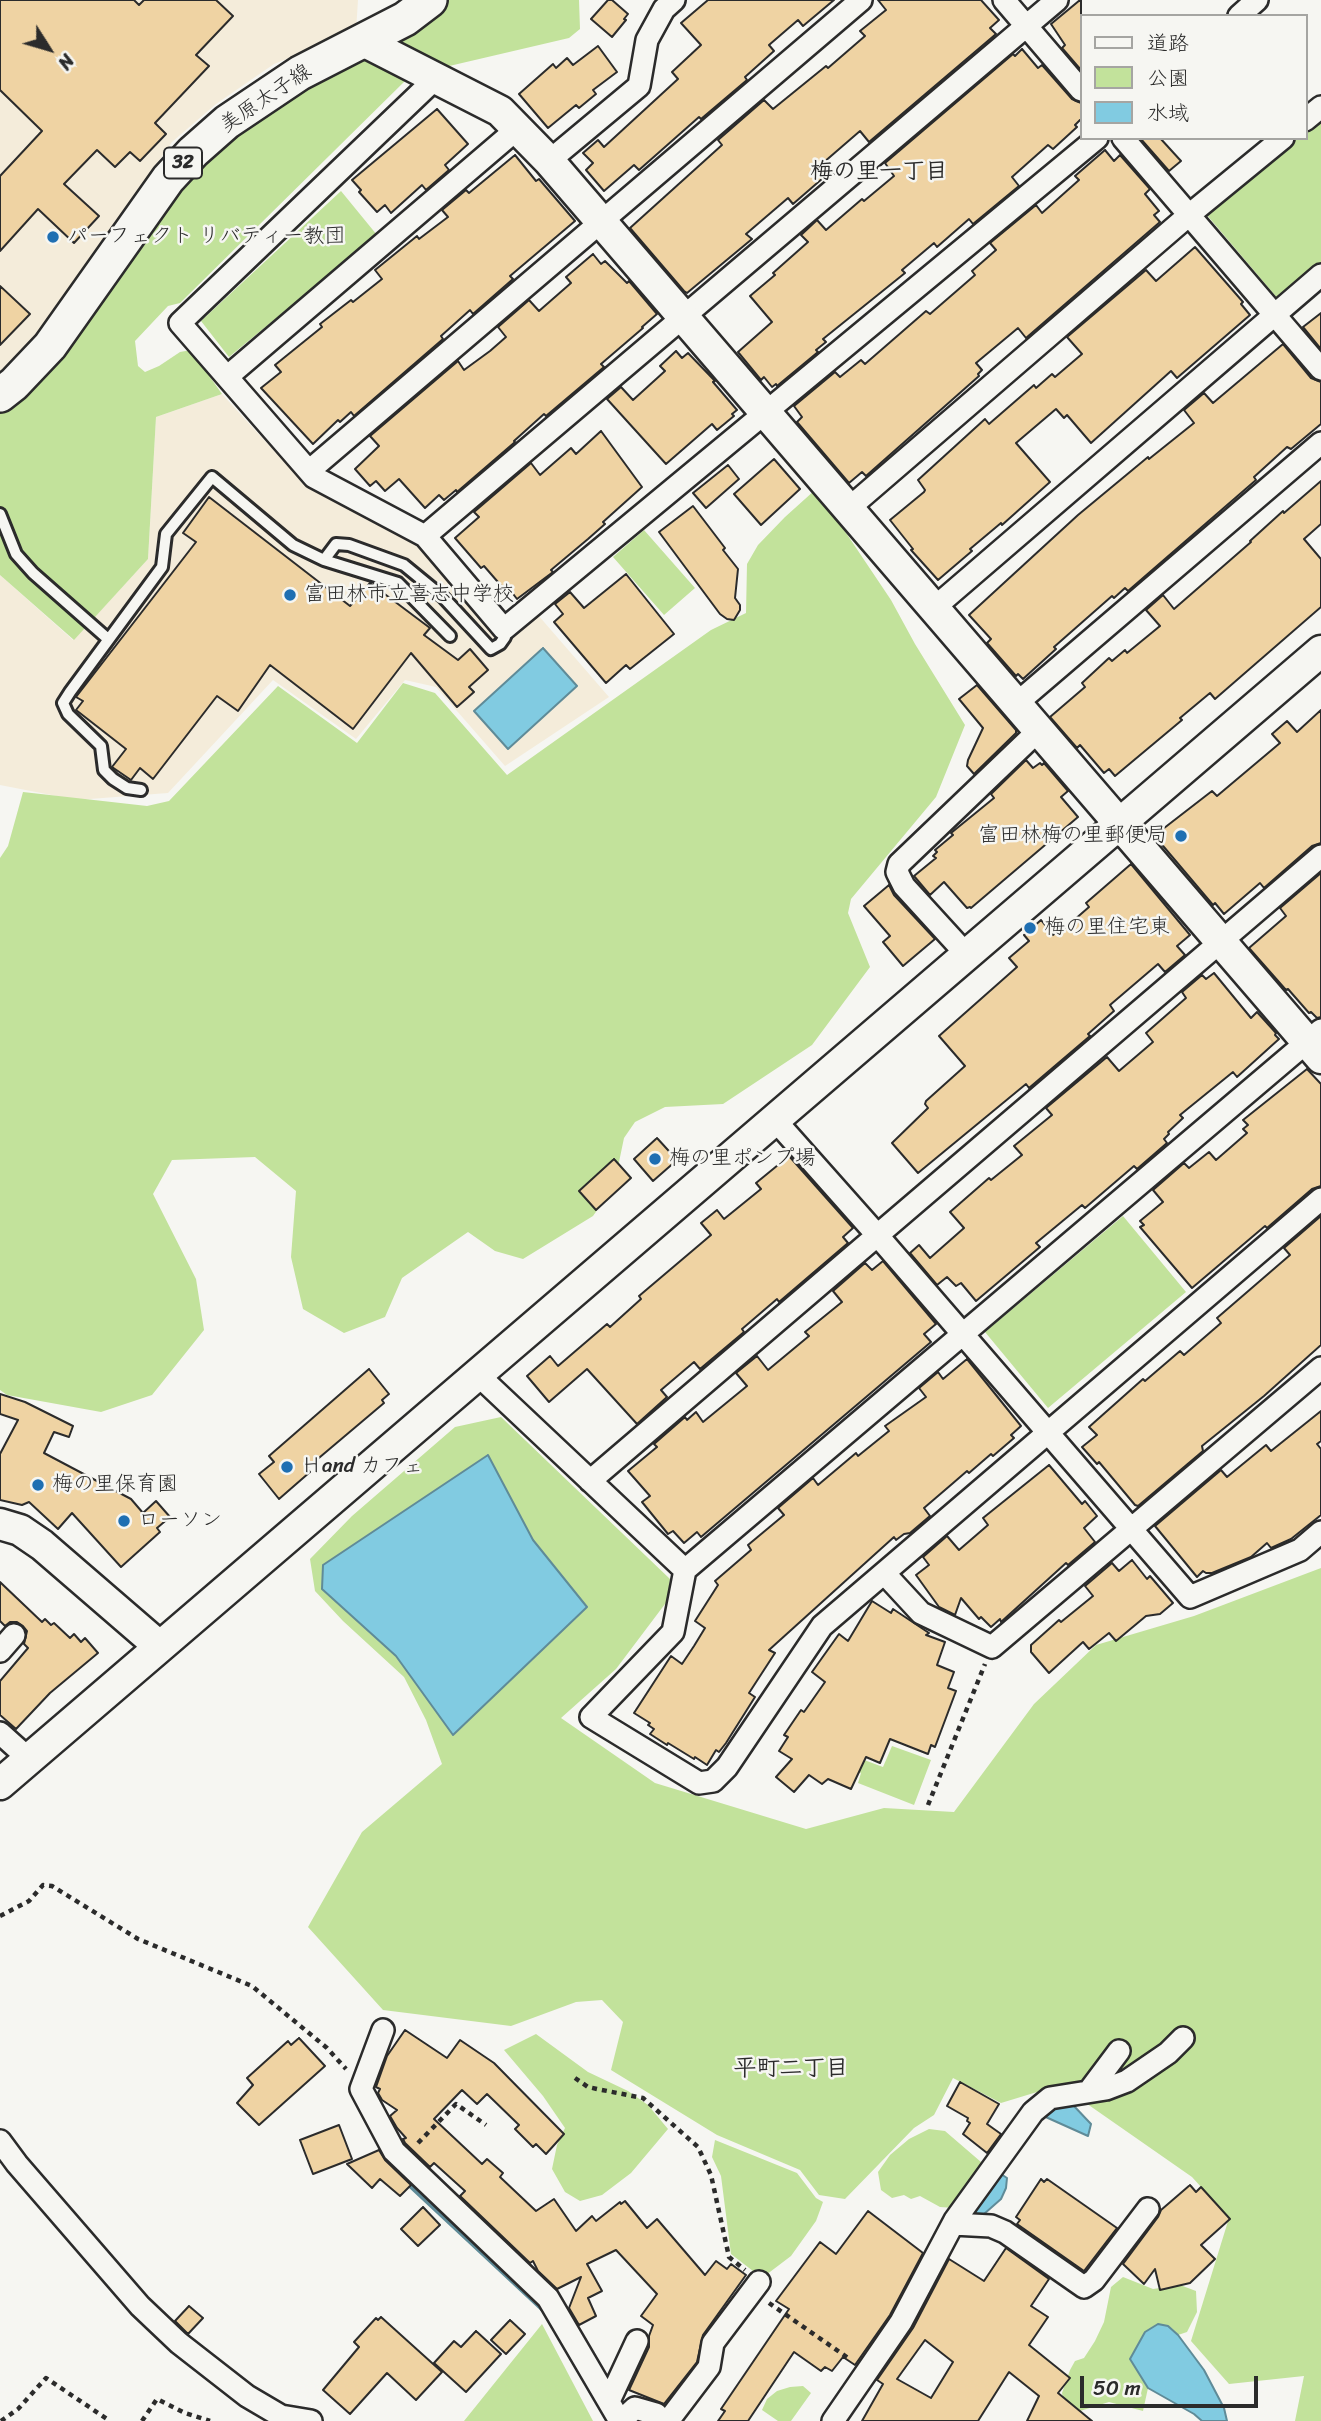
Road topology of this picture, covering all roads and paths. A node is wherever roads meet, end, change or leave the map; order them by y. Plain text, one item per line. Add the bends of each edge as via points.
1 (674, 0) edge
2 (861, 0) edge
3 (1004, 0) edge
4 (1057, 0) edge
5 (1257, 0) edge
6 (411, 10) edge
7 (1241, 14) edge
8 (1027, 26) junction
9 (363, 41) junction
10 (436, 78) junction
11 (1080, 89) edge
12 (1321, 107) edge
13 (1307, 118) edge
14 (517, 129) junction
15 (1095, 140) edge
16 (1125, 140) edge
17 (1281, 140) edge
18 (549, 161) junction
19 (1189, 215) junction
20 (601, 222) junction
21 (1321, 275) edge
22 (1273, 314) junction
23 (683, 317) junction
24 (1321, 369) edge
25 (227, 377) junction
26 (0, 395) edge
27 (766, 413) junction
28 (1321, 443) edge
29 (309, 471) junction
30 (848, 509) junction
31 (0, 514) edge
32 (425, 536) junction
33 (324, 559) junction
34 (934, 608) junction
35 (504, 629) junction
36 (450, 636) dead end
37 (108, 639) junction
38 (1321, 651) edge
39 (1016, 704) junction
40 (1039, 730) junction
41 (141, 790) dead end
42 (1120, 824) junction
43 (1321, 856) edge
44 (1221, 942) junction
45 (967, 955) junction
46 (1316, 1043) edge
47 (775, 1120) junction
48 (1321, 1199) edge
49 (878, 1236) junction
50 (963, 1334) junction
51 (1321, 1368) edge
52 (477, 1374) junction
53 (1048, 1433) junction
54 (590, 1481) junction
55 (0, 1524) edge
56 (1131, 1529) junction
57 (1321, 1532) edge
58 (685, 1570) junction
59 (884, 1573) junction
60 (159, 1646) junction
61 (992, 1647) junction
62 (0, 1733) edge
63 (29, 1759) junction
64 (0, 1784) edge
65 (928, 1805) dead end
66 (0, 1916) edge
67 (383, 2030) dead end
68 (1183, 2038) dead end
69 (1119, 2051) dead end
70 (575, 2078) dead end
71 (361, 2089) junction
72 (1089, 2091) junction
73 (486, 2125) dead end
74 (0, 2141) edge
75 (402, 2159) junction
76 (1148, 2209) dead end
77 (953, 2224) junction
78 (756, 2286) junction
79 (637, 2341) dead end
80 (866, 2371) junction
81 (608, 2401) junction
82 (1, 2421) edge
83 (110, 2421) edge
84 (142, 2421) edge
85 (211, 2421) edge
86 (311, 2421) edge
87 (621, 2421) edge
88 (666, 2421) edge
89 (833, 2421) edge

1 - 18 street via 647,40 639,86
2 - 20 street
3 - 8 street
4 - 8 street
5 - 7 street
6 - 9 main road, 美原太子線 / 32
8 - 11 street
8 - 23 street
9 - 10 street
9 - 26 main road, 美原太子線 / 32 via 300,73 227,122 194,152 168,179 50,346
10 - 14 street via 500,111
10 - 25 street via 180,323
12 - 13 street
14 - 18 street
14 - 25 street
15 - 27 street
16 - 19 street
17 - 19 street
18 - 20 street
19 - 22 street
19 - 30 street
20 - 23 street
20 - 29 street
21 - 22 street
22 - 24 street
22 - 34 street
23 - 27 street
23 - 32 street
25 - 29 street
27 - 30 street
27 - 35 street
28 - 39 street
29 - 32 street
30 - 34 street
31 - 37 lane via 16,554
32 - 35 street
33 - 35 lane via 336,544 404,565 443,597 491,649 505,637
33 - 36 lane via 398,583
33 - 37 lane via 293,545 212,477 166,534 162,567
34 - 39 street
37 - 41 lane via 63,703 68,714 101,746 104,770 127,788
38 - 42 street
39 - 40 street
40 - 42 street
40 - 45 street via 899,864 897,872 904,886
42 - 44 street
42 - 45 street
43 - 44 street
44 - 46 street
44 - 49 street
45 - 47 street
46 - 50 street
47 - 49 street
47 - 52 street
48 - 53 street
49 - 50 street
49 - 54 street
50 - 53 street
50 - 58 street
51 - 56 street
52 - 54 street
52 - 60 street
53 - 56 street
53 - 59 street
54 - 58 street
55 - 60 street via 20,1530 42,1545
56 - 57 street via 1189,1597 1300,1549
56 - 61 street
58 - 59 street via 673,1632 591,1717 699,1783 713,1781 727,1767 822,1626
59 - 61 street via 922,1614
60 - 63 street
61 - 65 path
62 - 63 street
63 - 64 street
66 - 71 path via 29,1901 43,1885 52,1886 138,1939 252,1986 327,2048
67 - 71 street
68 - 72 street via 1127,2081
69 - 72 street
70 - 78 path via 588,2087 643,2098 698,2147 711,2175 729,2257
71 - 75 street
72 - 77 street via 1050,2098 1033,2112
73 - 75 path via 456,2104
74 - 86 street via 141,2306 179,2343 247,2396 281,2416
75 - 81 street via 548,2298
76 - 77 street via 1084,2287 1005,2232 991,2226
77 - 80 street via 901,2322
78 - 80 path
78 - 88 street via 713,2343 709,2367
79 - 81 street
80 - 89 street
81 - 87 street
82 - 83 path via 46,2378
84 - 85 path via 157,2399
87 - 88 street via 635,2408

